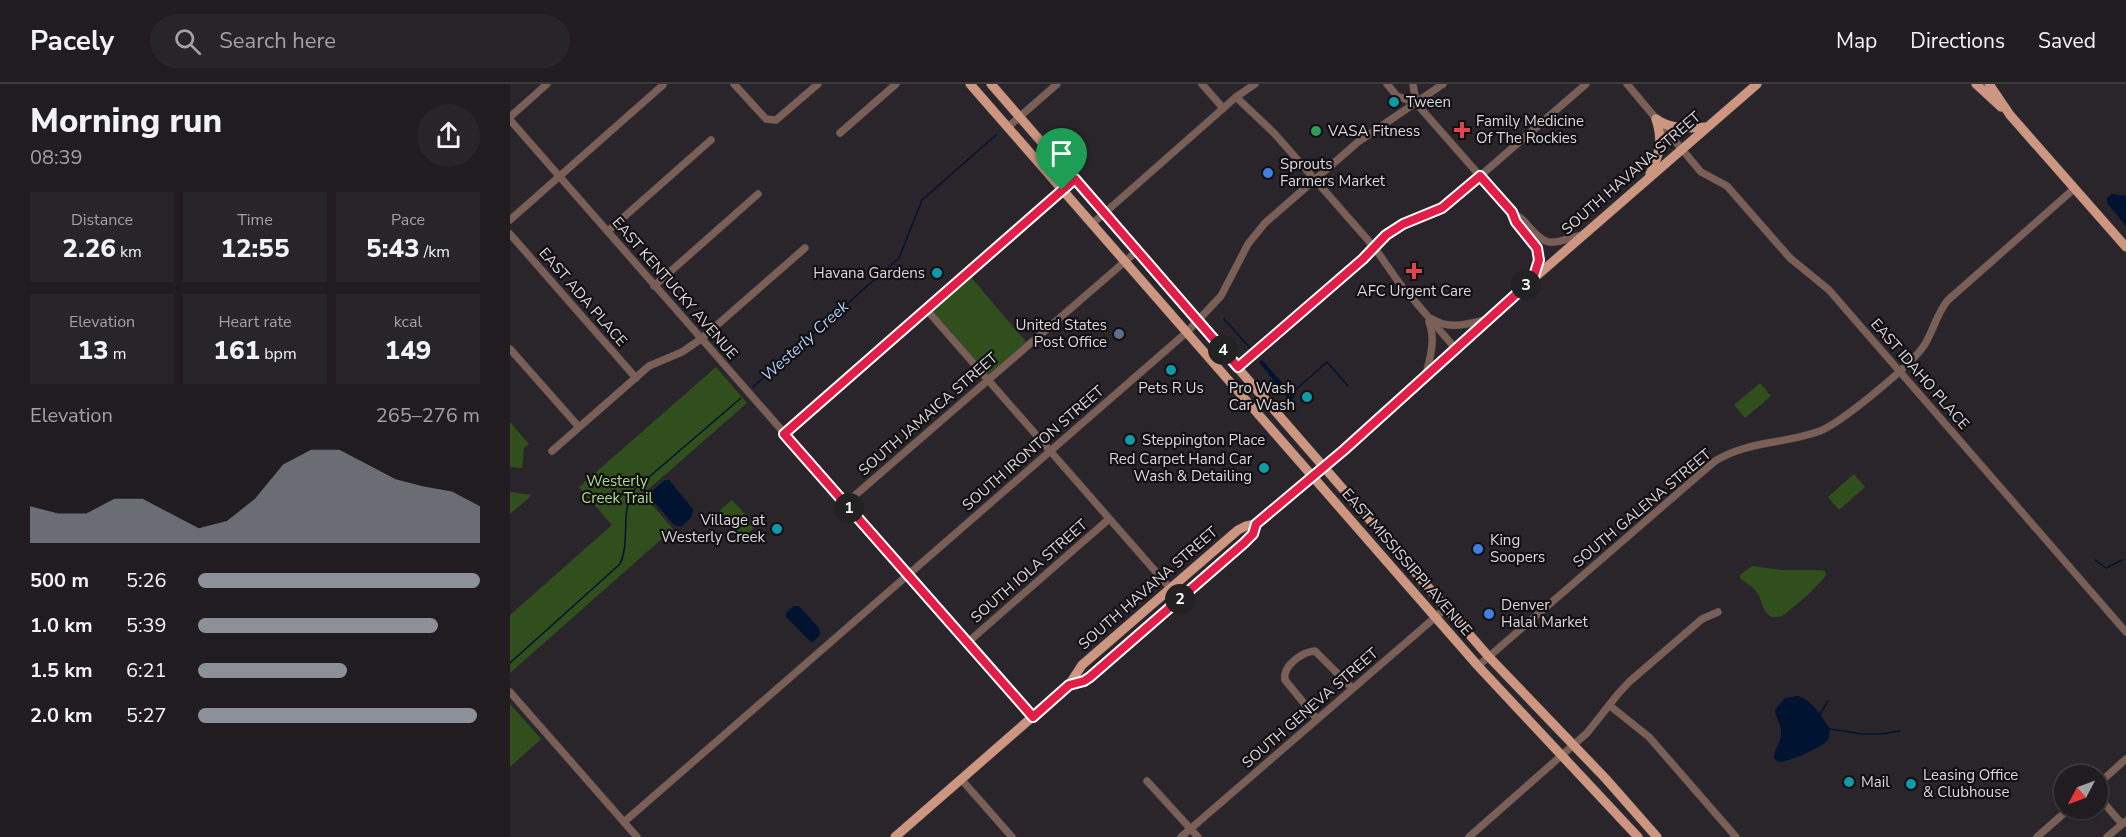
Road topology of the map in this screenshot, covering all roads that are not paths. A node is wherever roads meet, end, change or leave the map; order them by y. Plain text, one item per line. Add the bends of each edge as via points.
1 (547, 84) edge
2 (735, 84) edge
3 (818, 84) edge
4 (896, 84) edge
5 (970, 84) edge
6 (991, 84) edge
7 (1058, 84) edge
8 (1202, 84) edge
9 (1255, 84) edge
10 (1387, 84) edge
11 (1413, 84) edge
12 (1443, 84) edge
13 (1586, 84) edge
14 (1627, 84) edge
15 (1757, 84) edge
16 (1976, 84) edge
17 (1989, 84) edge
18 (663, 85) edge
19 (1236, 97) junction
20 (1416, 103) junction
21 (1223, 108) junction
22 (2010, 115) junction
23 (1020, 117) junction
24 (510, 118) edge
25 (1656, 119) junction
26 (1008, 127) junction
27 (1707, 128) junction
28 (840, 133) dead end
29 (711, 140) dead end
30 (1681, 150) junction
31 (1480, 176) junction
32 (560, 177) junction
33 (1075, 179) junction
34 (1648, 179) junction
35 (1314, 180) junction
36 (2075, 189) junction
37 (1062, 190) junction
38 (758, 194) dead end
39 (1512, 212) junction
40 (1104, 213) junction
41 (510, 220) edge
42 (1092, 224) junction
43 (608, 231) junction
44 (510, 234) edge
45 (1583, 235) junction
46 (1374, 247) junction
47 (2126, 247) edge
48 (805, 248) dead end
49 (1137, 251) junction
50 (1125, 261) junction
51 (1533, 279) junction
52 (654, 286) junction
53 (926, 309) junction
54 (1425, 315) junction
55 (1486, 320) junction
56 (1198, 321) junction
57 (1187, 332) junction
58 (701, 339) junction
59 (1455, 348) junction
60 (510, 349) edge
61 (1238, 367) junction
62 (1899, 370) junction
63 (1426, 375) junction
64 (636, 378) junction
65 (988, 380) junction
66 (579, 428) junction
67 (784, 434) junction
68 (552, 451) dead end
69 (1050, 451) junction
70 (1324, 467) junction
71 (1313, 477) junction
72 (845, 504) junction
73 (1109, 519) junction
74 (1256, 524) junction
75 (1191, 569) junction
76 (908, 575) junction
77 (1170, 588) junction
78 (1186, 594) junction
79 (1446, 608) junction
80 (1168, 610) junction
81 (1718, 612) dead end
82 (1435, 617) junction
83 (2126, 632) edge
84 (1118, 633) junction
85 (967, 643) junction
86 (1115, 656) junction
87 (1489, 657) junction
88 (1478, 666) junction
89 (1069, 685) junction
90 (1352, 688) junction
91 (510, 693) edge
92 (1609, 705) junction
93 (1033, 717) junction
94 (1317, 719) junction
95 (1574, 746) junction
96 (1563, 756) junction
97 (2126, 759) edge
98 (2108, 775) edge
99 (962, 779) junction
100 (1147, 782) dead end
101 (2108, 806) edge
102 (2057, 819) edge
103 (624, 822) junction
104 (2124, 822) edge
105 (1191, 828) junction
106 (637, 837) edge
107 (895, 837) edge
108 (1012, 837) edge
109 (1181, 837) edge
110 (1198, 837) edge
111 (1469, 837) edge
112 (1638, 837) edge
113 (1658, 837) edge
114 (1736, 837) edge
115 (2037, 837) edge
116 (2107, 837) edge

1 - 24 street
2 - 3 street via 772,121
4 - 28 street
5 - 26 main road, EAST MISSISSIPPI AVENUE
6 - 23 main road, EAST MISSISSIPPI AVENUE
7 - 23 street
8 - 21 street
9 - 19 street
10 - 20 street via 1397,96
11 - 20 street
12 - 20 street, SOUTH IRONTON STREET
13 - 31 street
14 - 25 street, EAST IDAHO PLACE
15 - 27 main road, SOUTH HAVANA STREET
16 - 22 main road
17 - 22 main road
18 - 32 street
19 - 21 street
19 - 35 street via 1269,127
20 - 31 street
20 - 35 street, SOUTH IRONTON STREET via 1366,135
21 - 40 street
22 - 36 main road
23 - 26 street
23 - 33 main road, EAST MISSISSIPPI AVENUE
24 - 32 street, EAST KENTUCKY AVENUE
25 - 27 main road via 1676,128
25 - 30 street, EAST IDAHO PLACE
25 - 34 main road via 1662,142
26 - 37 main road, EAST MISSISSIPPI AVENUE
27 - 30 main road, SOUTH HAVANA STREET
29 - 43 street
30 - 34 main road, SOUTH HAVANA STREET
30 - 62 street, EAST IDAHO PLACE via 1704,175 1727,186 1790,258 1825,286
31 - 39 street
31 - 46 street via 1449,203 1399,225
32 - 41 street
32 - 43 street, EAST KENTUCKY AVENUE
33 - 37 street
33 - 40 main road, EAST MISSISSIPPI AVENUE
34 - 45 main road, SOUTH HAVANA STREET
35 - 46 street
35 - 56 street, SOUTH IRONTON STREET via 1256,232 1223,293
36 - 47 main road
36 - 62 street, SOUTH GALENA STREET via 1948,300 1924,345
37 - 42 main road, EAST MISSISSIPPI AVENUE
37 - 53 street
38 - 52 street
39 - 45 street via 1544,242
39 - 51 street via 1539,251
40 - 42 street
40 - 49 main road, EAST MISSISSIPPI AVENUE
42 - 50 main road, EAST MISSISSIPPI AVENUE
43 - 52 street, EAST KENTUCKY AVENUE
44 - 64 street, EAST ADA PLACE
45 - 51 main road, SOUTH HAVANA STREET
46 - 54 street
46 - 61 street
48 - 58 street
49 - 50 street, SOUTH JAMAICA STREET
49 - 56 main road, EAST MISSISSIPPI AVENUE
50 - 57 main road, EAST MISSISSIPPI AVENUE
50 - 65 street, SOUTH JAMAICA STREET
51 - 55 main road, SOUTH HAVANA STREET
52 - 58 street, EAST KENTUCKY AVENUE
53 - 65 street
53 - 67 street
54 - 55 street via 1447,326
54 - 59 street
54 - 63 street via 1433,337
55 - 59 main road, SOUTH HAVANA STREET
56 - 57 street, SOUTH IRONTON STREET
56 - 61 main road, EAST MISSISSIPPI AVENUE
57 - 69 street, SOUTH IRONTON STREET
57 - 71 main road, EAST MISSISSIPPI AVENUE
58 - 64 street via 649,366
58 - 67 street, EAST KENTUCKY AVENUE
59 - 63 main road, SOUTH HAVANA STREET
60 - 66 street
61 - 70 main road, EAST MISSISSIPPI AVENUE
62 - 83 street, EAST IDAHO PLACE
62 - 87 street, SOUTH GALENA STREET via 1848,414 1824,429 1746,447 1715,461
63 - 70 main road, SOUTH HAVANA STREET
64 - 66 street
65 - 69 street
65 - 72 street, SOUTH JAMAICA STREET
66 - 68 street
67 - 72 street, EAST KENTUCKY AVENUE
69 - 73 street
69 - 76 street, SOUTH IRONTON STREET
70 - 71 main road, SOUTH HAVANA STREET
70 - 79 main road, EAST MISSISSIPPI AVENUE
71 - 74 main road, SOUTH HAVANA STREET
71 - 82 main road, EAST MISSISSIPPI AVENUE
72 - 76 street, EAST KENTUCKY AVENUE
73 - 77 street
73 - 85 street, SOUTH IOLA STREET
74 - 75 main road, SOUTH HAVANA STREET via 1238,530
74 - 78 main road, SOUTH HAVANA STREET via 1251,537
75 - 77 main road, SOUTH HAVANA STREET
75 - 78 main road
76 - 85 street, EAST KENTUCKY AVENUE
76 - 103 street, SOUTH IRONTON STREET
77 - 80 main road
77 - 84 main road, SOUTH HAVANA STREET
78 - 80 main road, SOUTH HAVANA STREET
79 - 82 street, SOUTH GENEVA STREET
79 - 87 main road, EAST MISSISSIPPI AVENUE
80 - 86 main road, SOUTH HAVANA STREET
81 - 92 street via 1692,627
82 - 88 main road, EAST MISSISSIPPI AVENUE
82 - 90 street, SOUTH GENEVA STREET
84 - 86 main road
84 - 89 main road, SOUTH HAVANA STREET via 1080,667
85 - 93 street, EAST KENTUCKY AVENUE
86 - 89 main road, SOUTH HAVANA STREET via 1087,679
87 - 88 street, SOUTH GALENA STREET
87 - 95 main road, EAST MISSISSIPPI AVENUE
88 - 96 main road, EAST MISSISSIPPI AVENUE
89 - 93 main road, SOUTH HAVANA STREET
90 - 94 street, SOUTH GENEVA STREET
90 - 94 street via 1315,651 1297,659 1285,671 1285,680
91 - 103 street
92 - 95 street
92 - 114 street via 1648,737
93 - 99 main road, SOUTH HAVANA STREET
94 - 105 street, SOUTH GENEVA STREET
95 - 96 street
95 - 113 main road, EAST MISSISSIPPI AVENUE
96 - 111 street
96 - 112 main road, EAST MISSISSIPPI AVENUE
97 - 98 street
99 - 107 main road, SOUTH HAVANA STREET
99 - 108 street
100 - 105 street
101 - 104 street
102 - 115 street
103 - 106 street
104 - 116 street
105 - 109 street, SOUTH GENEVA STREET
105 - 110 street

